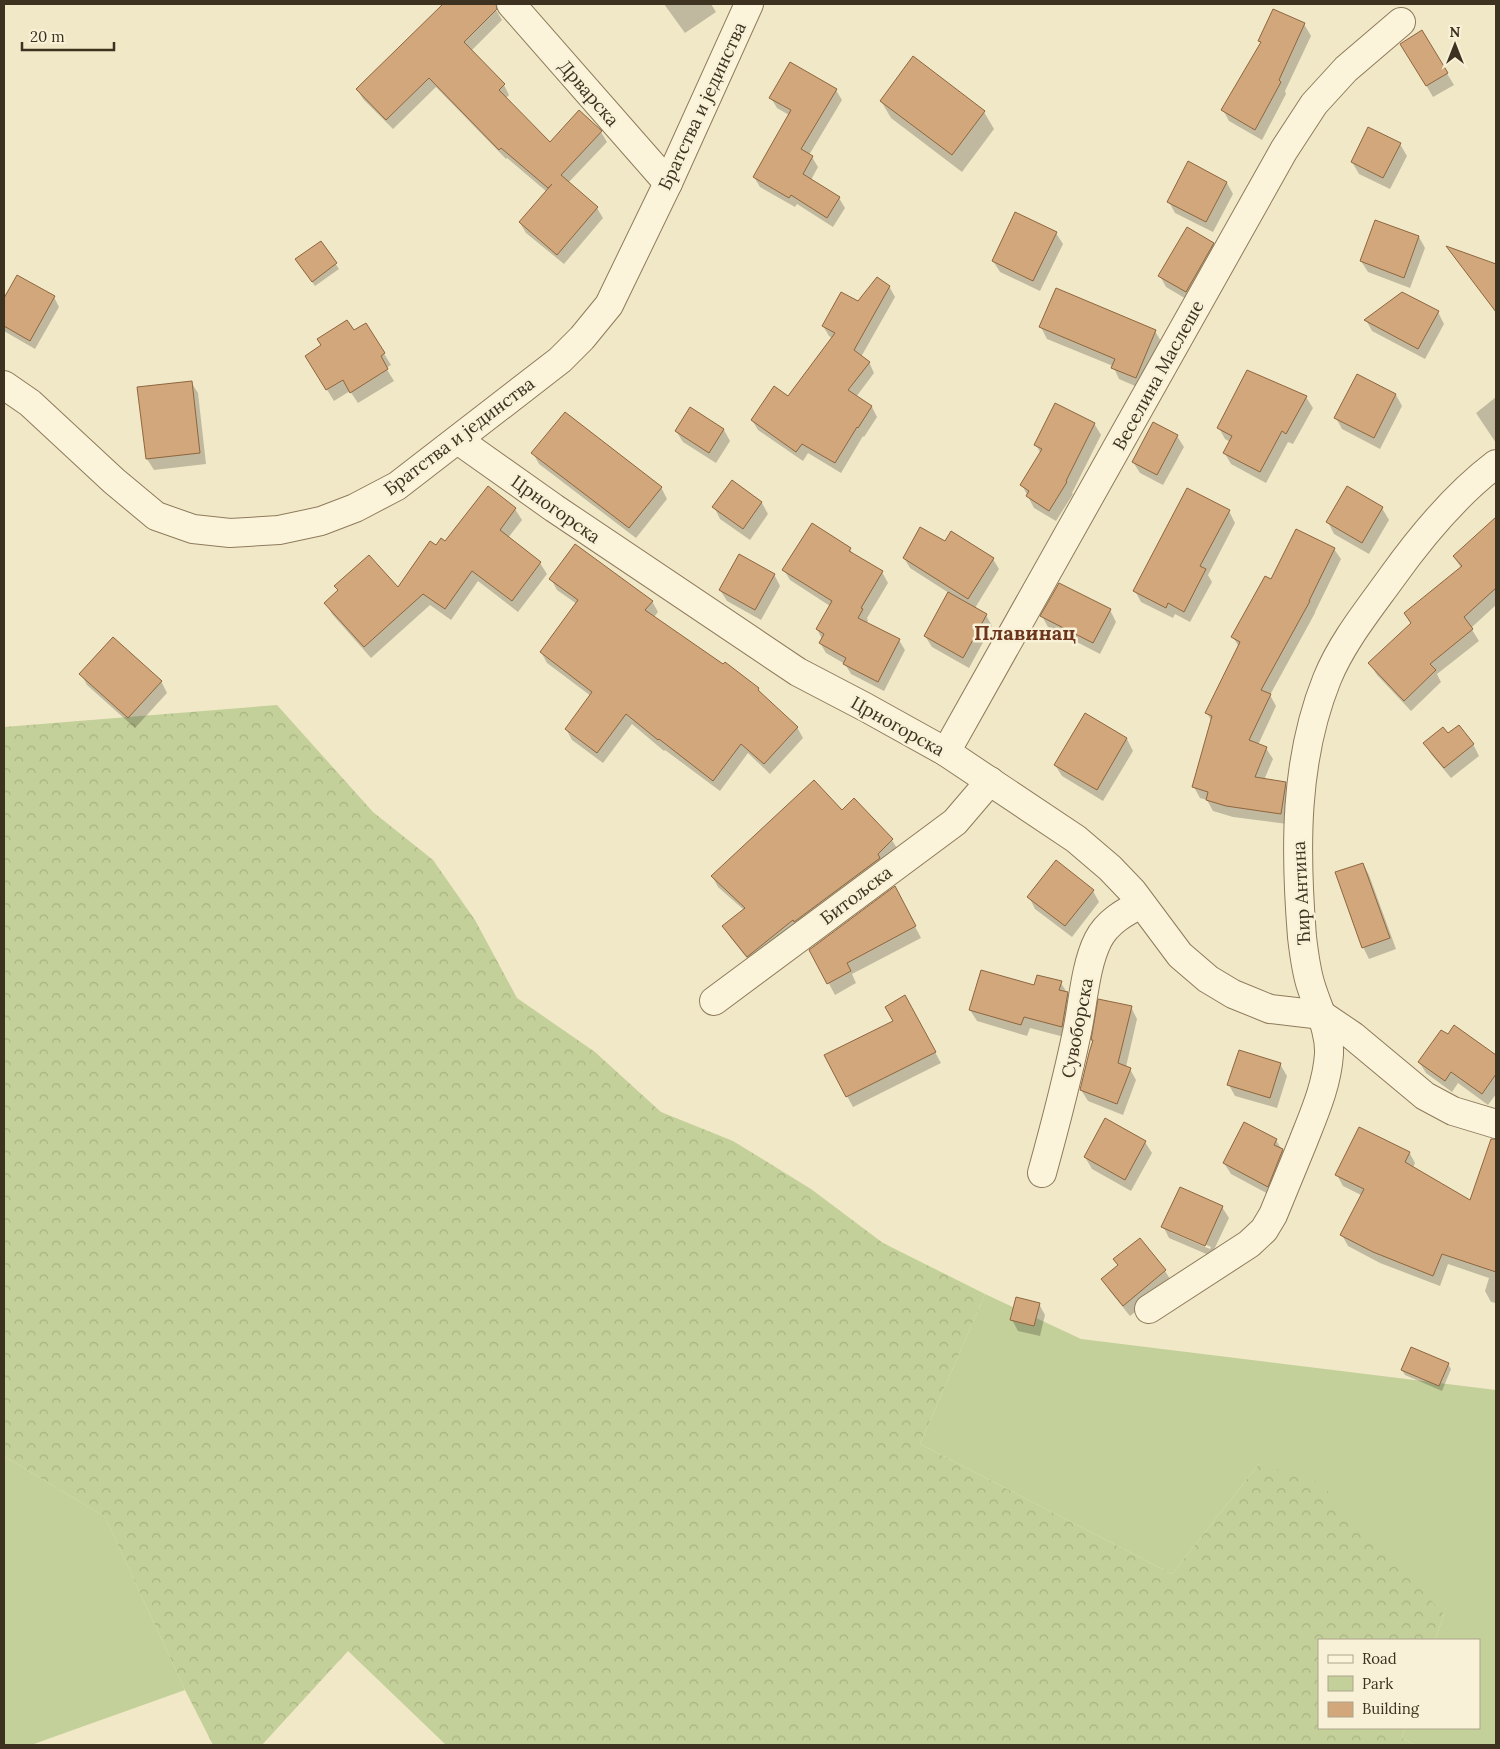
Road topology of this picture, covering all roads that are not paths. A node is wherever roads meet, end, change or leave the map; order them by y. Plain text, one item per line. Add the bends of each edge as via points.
1 (511, 4) edge
2 (749, 4) edge
3 (1401, 22) dead end
4 (668, 183) junction
5 (4, 385) edge
6 (458, 440) junction
7 (1496, 464) edge
8 (946, 752) junction
9 (990, 781) junction
10 (1142, 904) junction
11 (714, 1001) dead end
12 (1322, 1014) junction
13 (1496, 1124) edge
14 (1042, 1173) dead end
15 (1148, 1309) dead end

1 - 4 street, Дрварска
2 - 4 street, Братства и јединства
3 - 8 street, Веселина Маслеше via 1346,69 1314,104 1284,150
4 - 6 street, Братства и јединства via 609,305 560,360
5 - 6 street, Братства и јединства via 30,403 114,482 156,516 193,528 230,533 279,530 322,521 355,508 397,486
6 - 8 street, Црногорска via 798,672
7 - 12 street, Ћир Антина via 1478,477 1440,517 1404,560 1347,640 1328,677 1310,730 1301,778 1298,822 1300,912 1305,962
8 - 9 street, Црногорска
9 - 10 street, Црногорска via 1076,839 1110,868
9 - 11 street, Битољска via 955,822
10 - 12 street, Црногорска via 1180,954 1208,979 1233,994 1270,1009
10 - 14 street, Сувоборска via 1123,913 1098,940 1064,1093
12 - 13 street via 1424,1096 1453,1111
12 - 15 street, Ћир Антина via 1328,1033 1328,1067 1318,1105 1273,1215 1264,1230 1249,1244

